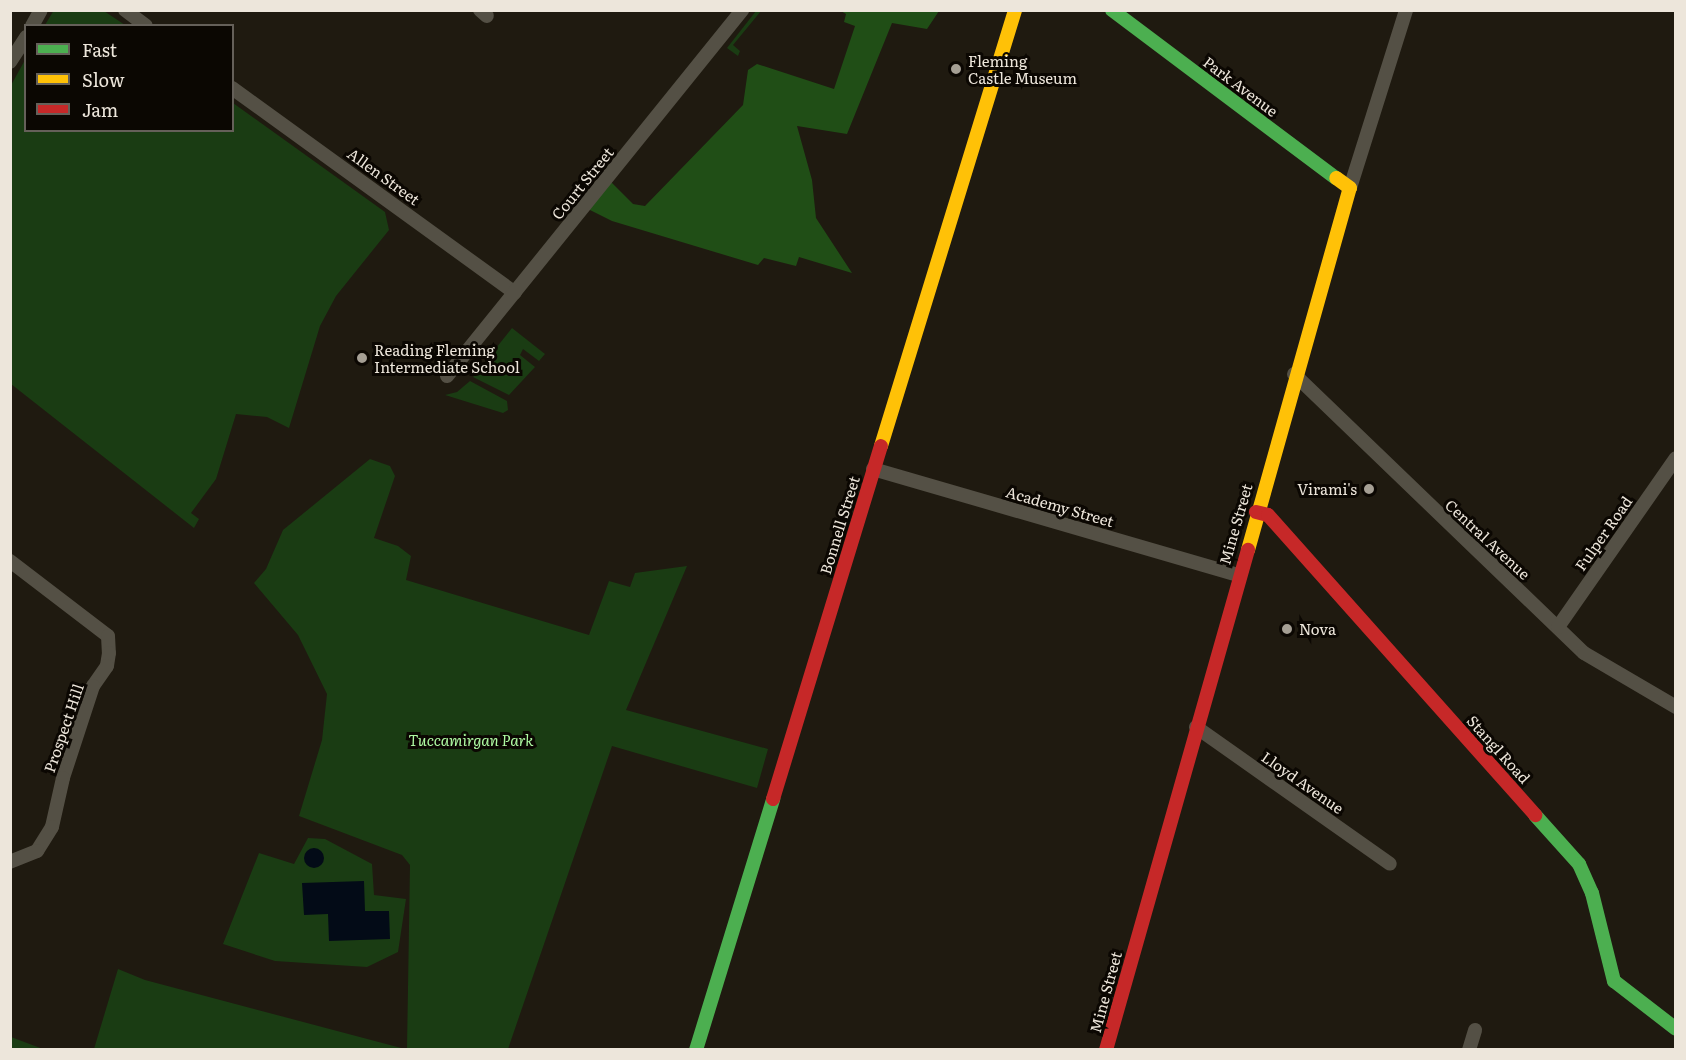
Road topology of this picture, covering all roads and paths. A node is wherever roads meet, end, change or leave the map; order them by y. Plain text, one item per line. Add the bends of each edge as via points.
1 (40, 10) edge
2 (125, 10) edge
3 (742, 10) edge
4 (1015, 10) edge
5 (1112, 10) edge
6 (1406, 10) edge
7 (33, 24) edge
8 (143, 24) edge
9 (24, 39) edge
10 (10, 62) edge
11 (234, 89) edge
12 (1350, 188) junction
13 (514, 293) junction
14 (1294, 374) junction
15 (447, 376) dead end
16 (1676, 459) edge
17 (873, 469) junction
18 (1256, 512) junction
19 (10, 561) edge
20 (1238, 575) junction
21 (1558, 627) junction
22 (1676, 707) edge
23 (1196, 727) junction
24 (10, 862) edge
25 (1390, 864) dead end
26 (1676, 1029) edge
27 (1475, 1030) dead end
28 (696, 1050) edge
29 (1106, 1050) edge
30 (1469, 1050) edge

1 - 7 street
2 - 8 street
3 - 13 street, Court Street
4 - 17 street, Bonnell Street
5 - 12 street, Park Avenue
6 - 12 street, Mine Street
9 - 10 street
11 - 13 street, Allen Street
12 - 14 street, Mine Street
13 - 15 street, Court Street
14 - 18 street, Mine Street
14 - 21 street, Central Avenue
16 - 21 street, Fulper Road
17 - 20 street, Academy Street
17 - 28 street, Bonnell Street
18 - 20 street, Mine Street
18 - 26 street, Stangl Road via 1268,515 1579,864 1592,893 1614,981
19 - 24 street, Prospect Hill via 108,636 109,653 107,666 93,686 63,778 52,827 37,851
20 - 23 street, Mine Street
21 - 22 street, Central Avenue via 1594,660
23 - 25 street, Lloyd Avenue
23 - 29 street, Mine Street
27 - 30 street

